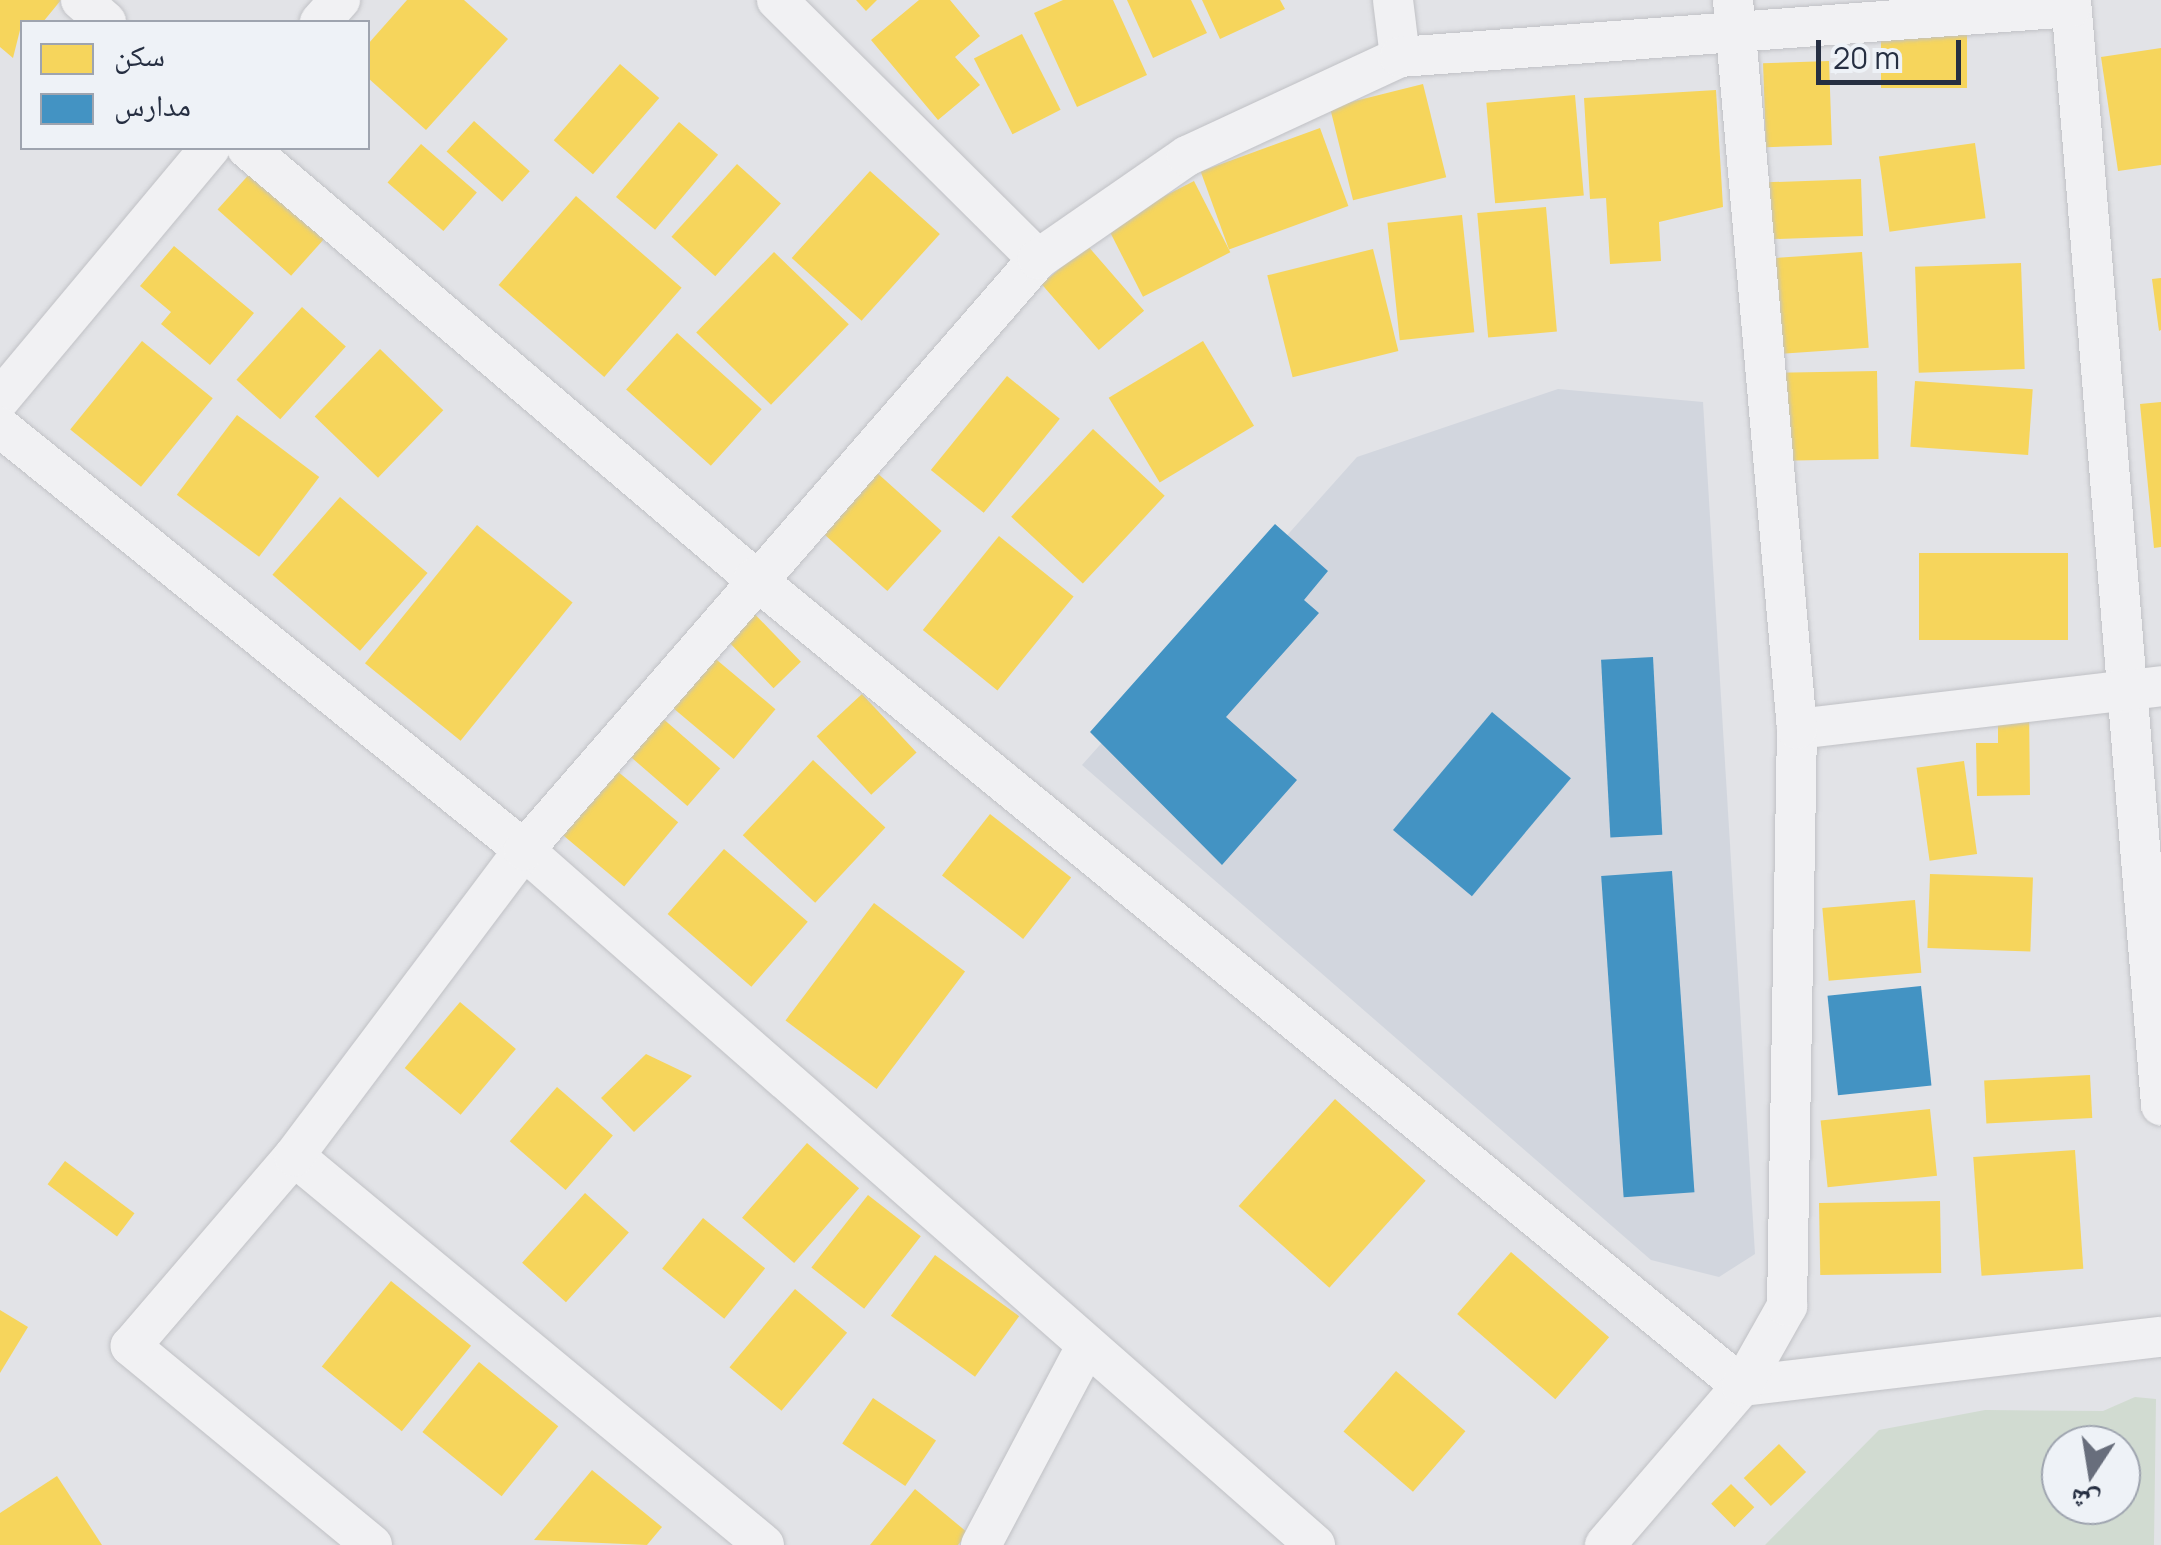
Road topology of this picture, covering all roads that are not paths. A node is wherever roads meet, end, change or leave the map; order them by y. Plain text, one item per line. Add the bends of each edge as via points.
1 (81, 0) edge
2 (340, 0) edge
3 (777, 0) edge
4 (1394, 0) edge
5 (2071, 3) edge
6 (1735, 17) edge
7 (104, 20) edge
8 (322, 20) edge
9 (1400, 57) junction
10 (208, 150) edge
11 (249, 150) edge
12 (1038, 260) junction
13 (0, 399) edge
14 (0, 426) edge
15 (754, 578) junction
16 (2161, 686) edge
17 (2122, 691) junction
18 (1797, 729) junction
19 (524, 850) junction
20 (2161, 1104) edge
21 (294, 1156) junction
22 (2161, 1337) edge
23 (1087, 1345) junction
24 (1742, 1386) junction
25 (372, 1545) edge
26 (764, 1545) edge
27 (981, 1545) edge
28 (1315, 1545) edge
29 (1605, 1545) edge

1 - 7 street
2 - 8 street
3 - 12 street
4 - 9 street
5 - 6 street
5 - 17 street
6 - 9 street
6 - 18 street
9 - 12 street via 1186,156
10 - 13 street
11 - 15 street
12 - 15 street
14 - 19 street
15 - 19 street
15 - 24 street
16 - 17 street
17 - 18 street
17 - 20 street
18 - 24 street via 1787,1306
19 - 21 street
19 - 23 street
21 - 25 street via 131,1346
21 - 26 street
22 - 24 street
23 - 27 street
23 - 28 street
24 - 29 street

